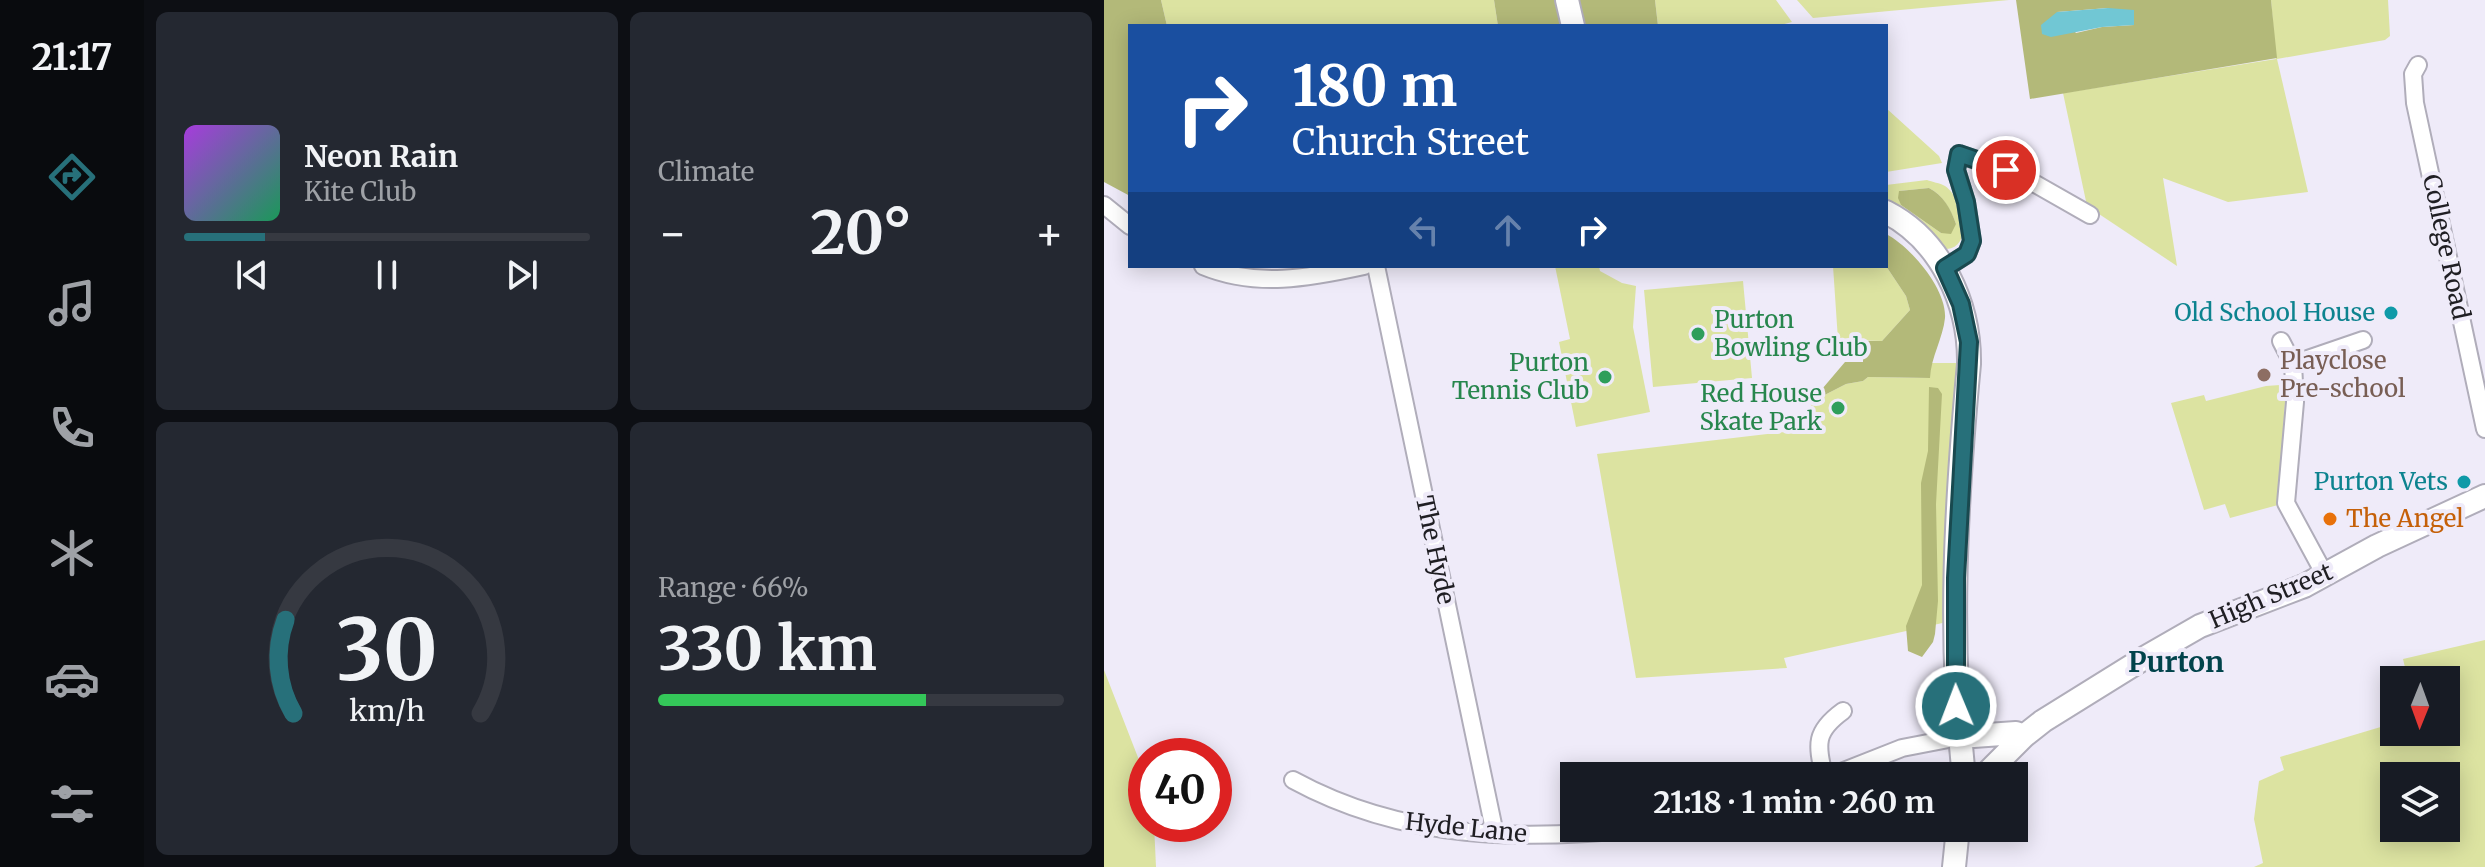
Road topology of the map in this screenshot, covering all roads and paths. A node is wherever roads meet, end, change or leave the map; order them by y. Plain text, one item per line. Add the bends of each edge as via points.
1 (1567, 0) edge
2 (1573, 24) edge
3 (2418, 65) dead end
4 (1104, 205) edge
5 (1888, 213) edge
6 (2090, 215) dead end
7 (1128, 224) edge
8 (1209, 268) edge
9 (1353, 268) edge
10 (1376, 268) edge
11 (1945, 268) junction
12 (2363, 340) dead end
13 (2281, 341) dead end
14 (2293, 364) junction
15 (2485, 429) edge
16 (2485, 496) edge
17 (2325, 575) junction
18 (1843, 711) dead end
19 (2024, 736) junction
20 (1959, 737) junction
21 (1822, 762) edge
22 (1866, 762) edge
23 (1962, 762) edge
24 (1998, 762) edge
25 (1293, 780) dead end
26 (1495, 834) junction
27 (1560, 836) edge
28 (1957, 842) edge
29 (1954, 867) edge

1 - 2 street
3 - 15 street, College Road via 2413,74 2415,103
4 - 7 street
5 - 11 street via 1913,230
6 - 11 street via 2025,178 1959,154 1956,170 1972,241 1967,254
8 - 9 street via 1267,281
10 - 26 street, The Hyde
11 - 20 street via 1961,304 1969,342 1956,578
12 - 14 street
13 - 14 street
14 - 17 street via 2286,503
16 - 17 street, High Street
17 - 19 street, High Street via 2177,638
18 - 21 street via 1827,722 1819,739
19 - 20 street
19 - 24 street, High Street
20 - 22 street via 1902,748
20 - 23 street
25 - 26 street, Hyde Lane via 1353,807 1415,826
26 - 27 street, Hyde Lane
28 - 29 street

